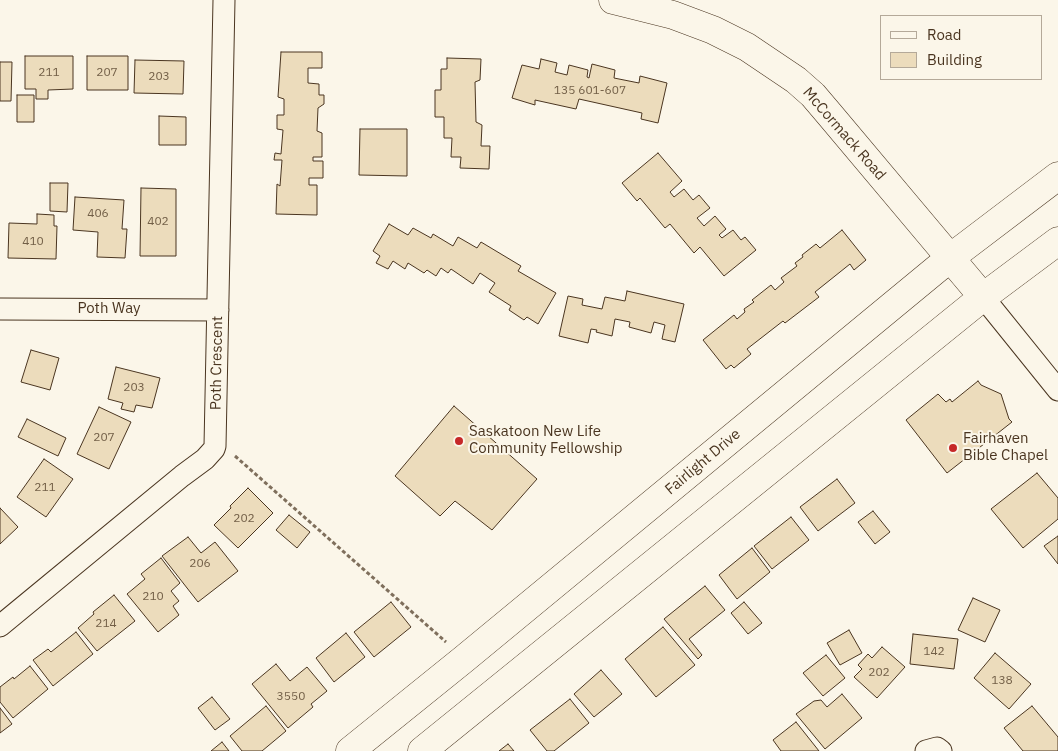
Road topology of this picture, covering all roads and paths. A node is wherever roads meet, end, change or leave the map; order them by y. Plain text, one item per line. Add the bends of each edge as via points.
1 (224, 0) edge
2 (613, 0) edge
3 (676, 7) edge
4 (1058, 176) edge
5 (1058, 241) edge
6 (950, 258) junction
7 (984, 297) junction
8 (0, 309) edge
9 (218, 310) junction
10 (1058, 390) edge
11 (234, 455) dead end
12 (0, 626) edge
13 (442, 639) dead end
14 (350, 751) edge
15 (422, 751) edge
16 (926, 751) edge
17 (941, 751) edge

1 - 9 street, Poth Crescent
2 - 3 main road, McCormack Road
3 - 6 main road, McCormack Road via 747,47 814,96
4 - 6 main road, Fairlight Drive
5 - 7 main road
6 - 7 main road, McCormack Road
6 - 14 main road, Fairlight Drive
7 - 10 street
7 - 15 main road
8 - 9 street, Poth Way
9 - 12 street, Poth Crescent via 214,449
11 - 13 path
16 - 17 street via 937,748

